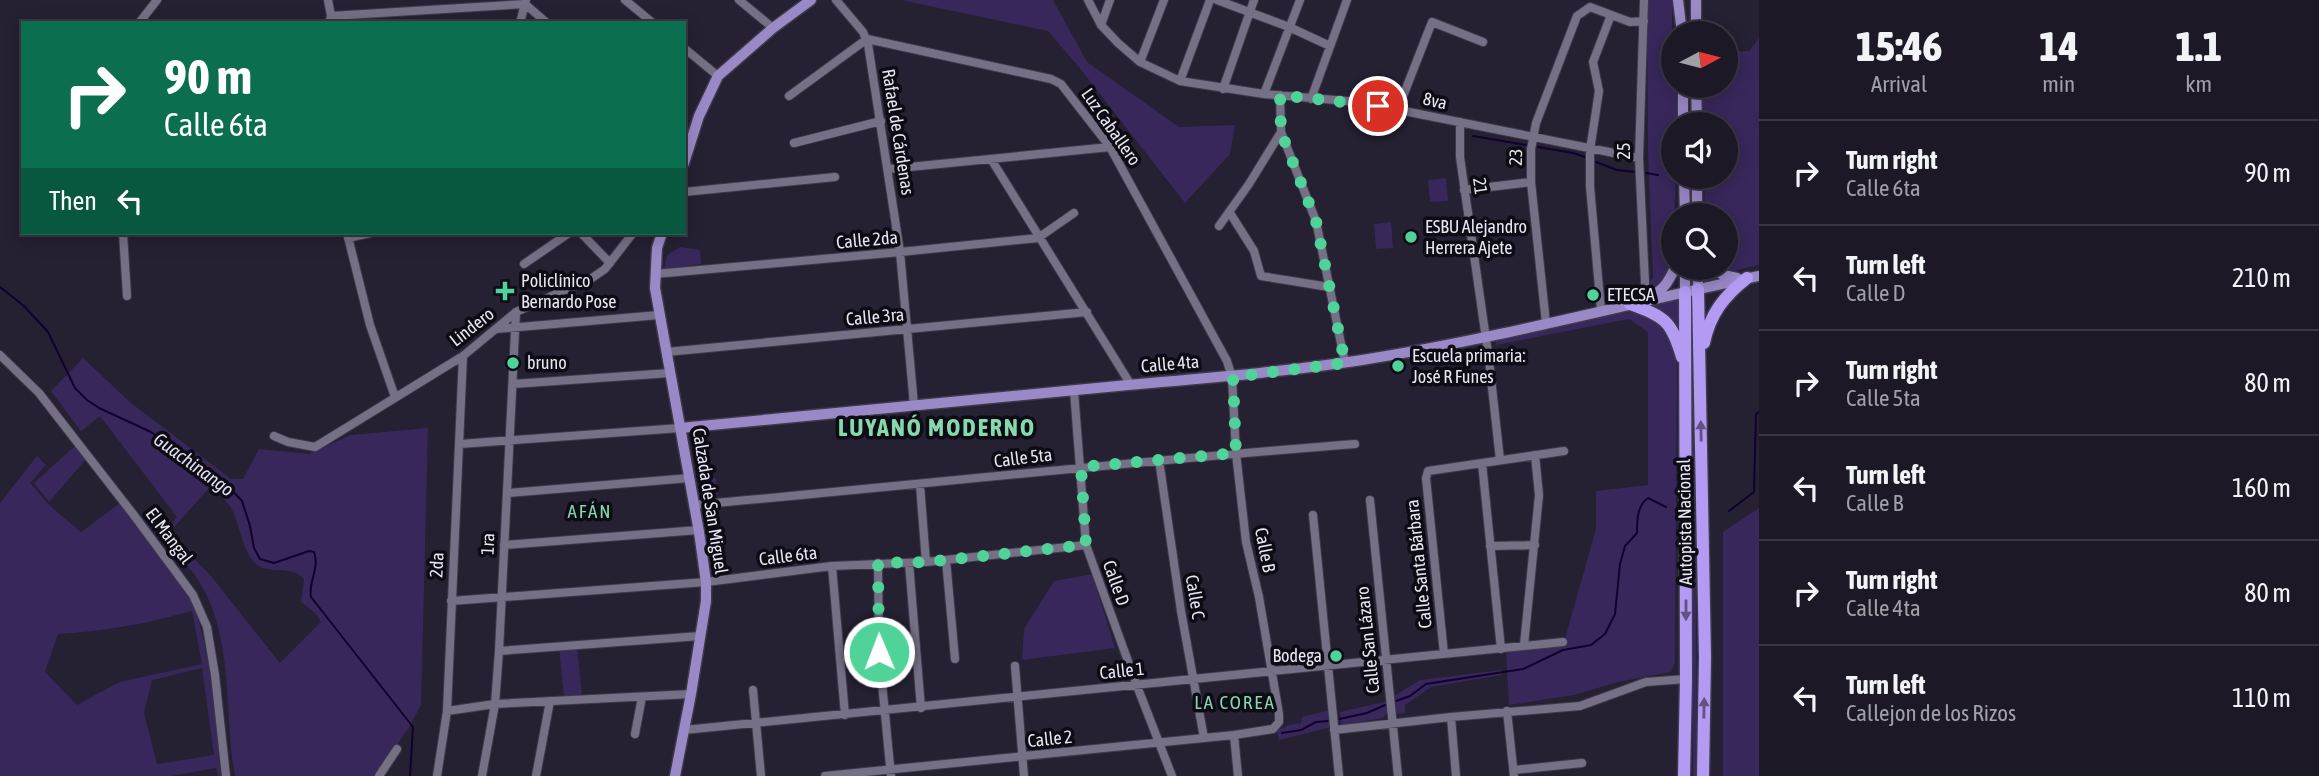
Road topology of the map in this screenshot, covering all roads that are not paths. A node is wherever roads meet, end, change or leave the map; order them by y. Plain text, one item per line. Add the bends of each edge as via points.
1 (157, 0) edge
2 (328, 0) edge
3 (625, 0) edge
4 (739, 0) edge
5 (811, 0) edge
6 (836, 0) edge
7 (1088, 0) edge
8 (1110, 0) edge
9 (1164, 0) edge
10 (1210, 0) edge
11 (1217, 0) edge
12 (1254, 0) edge
13 (1300, 0) edge
14 (1347, 0) edge
15 (1644, 0) edge
16 (1678, 0) edge
17 (1696, 0) edge
18 (525, 2) edge
19 (1249, 13) junction
20 (1611, 15) junction
21 (330, 20) edge
22 (141, 21) edge
23 (520, 21) edge
24 (545, 21) edge
25 (651, 21) edge
26 (1644, 21) junction
27 (1681, 21) edge
28 (1696, 21) edge
29 (1101, 25) junction
30 (1289, 27) junction
31 (774, 28) junction
32 (867, 39) junction
33 (1483, 41) dead end
34 (1330, 46) junction
35 (686, 50) edge
36 (1140, 62) junction
37 (718, 76) junction
38 (1180, 81) junction
39 (1223, 89) junction
40 (1264, 94) junction
41 (1280, 95) junction
42 (789, 96) dead end
43 (1311, 99) junction
44 (1398, 109) junction
45 (881, 121) junction
46 (1460, 122) junction
47 (1281, 132) junction
48 (1533, 137) junction
49 (687, 140) edge
50 (794, 143) dead end
51 (1110, 147) junction
52 (1590, 150) junction
53 (1639, 158) junction
54 (991, 159) junction
55 (889, 169) junction
56 (835, 177) dead end
57 (1531, 183) junction
58 (1464, 190) junction
59 (686, 192) edge
60 (1074, 213) dead end
61 (1230, 213) junction
62 (1219, 226) dead end
63 (123, 235) edge
64 (348, 235) edge
65 (566, 235) edge
66 (583, 235) edge
67 (631, 235) edge
68 (661, 235) edge
69 (1038, 238) junction
70 (900, 253) junction
71 (610, 263) junction
72 (524, 264) dead end
73 (654, 274) junction
74 (1753, 277) edge
75 (1668, 280) edge
76 (1685, 280) edge
77 (1699, 280) edge
78 (1329, 287) junction
79 (1699, 289) junction
80 (1685, 292) junction
81 (127, 296) dead end
82 (1646, 300) junction
83 (1630, 304) junction
84 (1601, 311) junction
85 (516, 312) junction
86 (1087, 312) junction
87 (659, 315) junction
88 (1546, 323) junction
89 (516, 328) junction
90 (496, 329) junction
91 (907, 330) junction
92 (1485, 337) junction
93 (666, 352) junction
94 (0, 355) edge
95 (463, 356) junction
96 (1345, 363) junction
97 (1700, 367) junction
98 (1686, 370) junction
99 (670, 373) junction
100 (1233, 377) junction
101 (513, 384) junction
102 (1131, 385) junction
103 (1074, 391) junction
104 (395, 397) junction
105 (914, 405) junction
106 (680, 428) junction
107 (274, 436) dead end
108 (509, 440) junction
109 (460, 444) junction
110 (1355, 444) dead end
111 (1564, 451) dead end
112 (1236, 453) junction
113 (1535, 455) junction
114 (1159, 460) junction
115 (1500, 460) junction
116 (1482, 463) junction
117 (1081, 467) junction
118 (690, 478) junction
119 (920, 485) junction
120 (507, 493) junction
121 (1370, 500) dead end
122 (694, 505) junction
123 (1313, 514) dead end
124 (699, 530) junction
125 (504, 545) junction
126 (1086, 545) junction
127 (1535, 545) junction
128 (1490, 546) junction
129 (946, 560) junction
130 (926, 562) junction
131 (878, 563) junction
132 (909, 563) junction
133 (832, 566) junction
134 (706, 582) junction
135 (501, 598) junction
136 (451, 601) junction
137 (700, 636) junction
138 (1563, 642) dead end
139 (1524, 645) junction
140 (1501, 649) junction
141 (499, 651) junction
142 (1444, 654) junction
143 (955, 659) dead end
144 (1387, 660) junction
145 (1015, 666) dead end
146 (1327, 667) junction
147 (1271, 671) junction
148 (1686, 679) junction
149 (1193, 680) junction
150 (1137, 686) junction
151 (753, 690) dead end
152 (691, 694) junction
153 (642, 697) junction
154 (1017, 698) junction
155 (550, 701) junction
156 (495, 704) junction
157 (921, 708) junction
158 (447, 711) junction
159 (884, 711) junction
160 (1507, 712) junction
161 (845, 715) junction
162 (1451, 717) junction
163 (755, 724) junction
164 (1392, 724) junction
165 (1276, 727) joint
166 (684, 730) junction
167 (1334, 730) junction
168 (635, 734) dead end
169 (1234, 735) junction
170 (1204, 738) junction
171 (1161, 743) junction
172 (397, 749) dead end
173 (1023, 757) junction
174 (1582, 763) dead end
175 (891, 773) edge
176 (1514, 773) edge
177 (226, 776) edge
178 (379, 776) edge
179 (436, 776) edge
180 (482, 776) edge
181 (536, 776) edge
182 (675, 776) edge
183 (761, 776) edge
184 (825, 776) edge
185 (1024, 776) edge
186 (1172, 776) edge
187 (1238, 776) edge
188 (1339, 776) edge
189 (1398, 776) edge
190 (1456, 776) edge
191 (1684, 776) edge
192 (1703, 776) edge

1 - 22 street
2 - 21 street
3 - 25 street
4 - 31 street
5 - 31 main road
6 - 32 street, Rafael de Cárdenas
7 - 29 street, 8va
8 - 29 street
9 - 36 street
10 - 38 street
11 - 19 street
12 - 19 street
13 - 30 street
14 - 34 street
15 - 26 street, 25
16 - 27 main road
17 - 28 main road
18 - 21 street
18 - 23 street
18 - 24 street
19 - 30 street
19 - 39 street
20 - 26 street
20 - 48 street, 23 via 1590,7 1577,16
20 - 52 street via 1593,62 1599,91
26 - 53 street, 25
29 - 36 street, 8va
30 - 34 street
30 - 40 street
31 - 37 main road
32 - 42 street
32 - 45 street, Rafael de Cárdenas
32 - 51 street, Luz Caballero via 1051,79 1061,85
33 - 44 street via 1432,22
34 - 43 street
35 - 37 street
36 - 38 street, 8va
37 - 49 main road
38 - 39 street, 8va
39 - 40 street, 8va
40 - 41 street, 8va
41 - 43 street, 8va
41 - 47 street
43 - 44 street, 8va
44 - 46 street, 8va
45 - 50 street
45 - 55 street, Rafael de Cárdenas
46 - 48 street, 8va
46 - 58 street, 21
47 - 61 street
47 - 78 street via 1316,221
48 - 52 street, 8va
48 - 57 street, 23
51 - 54 street
51 - 100 street, Luz Caballero
52 - 53 street, 8va
52 - 84 street
53 - 82 street, 25
54 - 55 street
54 - 69 street
55 - 70 street, Rafael de Cárdenas
56 - 59 street
57 - 58 street
57 - 88 street, 23
58 - 92 street, 21
60 - 69 street, Calle 2da
61 - 62 street
61 - 78 street via 1254,251 1261,276
63 - 81 street
64 - 104 street via 370,326
65 - 72 street
66 - 71 street
67 - 71 street, Lindero
68 - 73 main road, Calzada de San Miguel
69 - 70 street, Calle 2da
69 - 86 street
70 - 73 street, Calle 2da
70 - 91 street, Rafael de Cárdenas
71 - 85 street, Lindero via 592,278
73 - 87 main road, Calzada de San Miguel
74 - 79 main road
74 - 97 highway via 1716,309
75 - 82 main road
76 - 80 main road, Autopista Nacional
77 - 79 main road, Autopista Nacional
78 - 96 street
79 - 80 main road
79 - 97 highway, Autopista Nacional
80 - 82 main road
80 - 98 highway, Autopista Nacional
82 - 83 main road, Calle 4ta
83 - 84 main road, Calle 4ta
83 - 98 highway via 1667,322
84 - 88 main road, Calle 4ta
85 - 89 street, 1ra
85 - 90 street, Lindero
86 - 91 street, Calle 3ra
86 - 102 street
87 - 89 street
87 - 93 main road, Calzada de San Miguel
88 - 92 main road, Calle 4ta
89 - 90 street
89 - 101 street, 1ra
90 - 95 street, Lindero
91 - 93 street, Calle 3ra
91 - 105 street, Rafael de Cárdenas
92 - 96 main road, Calle 4ta
92 - 115 street, 21
93 - 99 main road, Calzada de San Miguel
94 - 177 street, El Mangal via 39,393 193,595 207,627
95 - 104 street, Lindero
95 - 109 street, 2da
96 - 100 main road, Calle 4ta
192 -> 97 highway, Autopista Nacional
98 -> 148 highway, Autopista Nacional
99 - 101 street
99 - 106 main road, Calzada de San Miguel
100 - 102 main road, Calle 4ta
100 - 112 street, Calle B
101 - 108 street, 1ra
102 - 103 main road, Calle 4ta
103 - 105 main road, Calle 4ta
103 - 117 street, Calle D
104 - 107 street, Lindero via 315,446
105 - 106 main road, Calle 4ta
106 - 108 street
106 - 118 main road, Calzada de San Miguel
108 - 109 street
108 - 120 street, 1ra
109 - 136 street, 2da
110 - 112 street, Calle 5ta
111 - 113 street
112 - 114 street, Calle 5ta
112 - 147 street, Calle B via 1246,542
113 - 115 street
113 - 127 street
114 - 117 street, Calle 5ta
114 - 149 street, Calle C
115 - 116 street
116 - 128 street
116 - 142 street, Calle Santa Bárbara via 1428,471 1426,478
117 - 119 street, Calle 5ta
117 - 126 street, Calle D
118 - 120 street
118 - 122 main road, Calzada de San Miguel
119 - 122 street, Calle 5ta
119 - 130 street
120 - 125 street, 1ra
121 - 144 street, Calle San Lázaro
122 - 124 main road, Calzada de San Miguel
123 - 146 street
124 - 125 street
124 - 134 main road, Calzada de San Miguel
125 - 135 street, 1ra
126 - 129 street, Calle 6ta
126 - 150 street, Calle D
127 - 128 street
127 - 139 street
128 - 140 street
129 - 130 street, Calle 6ta
129 - 143 street
130 - 132 street, Calle 6ta
131 - 132 street, Calle 6ta
131 - 133 street, Calle 6ta
131 - 159 street
132 - 157 street
133 - 134 street, Calle 6ta
133 - 161 street
134 - 135 street, Calle 6ta
134 - 137 main road, Calzada de San Miguel
135 - 136 street, Calle 6ta
135 - 141 street, 1ra
136 - 158 street, 2da
137 - 141 street
137 - 152 main road, Calzada de San Miguel
138 - 139 street, Calle 1
139 - 140 street, Calle 1
140 - 142 street, Calle 1
141 - 156 street, 1ra
142 - 144 street, Calle 1
144 - 146 street, Calle 1
144 - 164 street, Calle San Lázaro
145 - 154 street
146 - 147 street, Calle 1
146 - 167 street
147 - 149 street, Calle 1
147 - 165 street, Calle B via 1279,715
148 - 160 street via 1646,682 1580,706
148 - 191 highway, Autopista Nacional
149 - 150 street, Calle 1
149 - 170 street, Calle C
150 - 154 street, Calle 1
150 - 171 street, Calle D
151 - 163 street
152 - 153 street
152 - 166 main road, Calzada de San Miguel
153 - 155 street
153 - 168 street
154 - 157 street, Calle 1
154 - 173 street
155 - 156 street
155 - 181 street
156 - 158 street
156 - 180 street, 1ra
157 - 159 street, Calle 1
158 - 179 street, 2da
159 - 161 street, Calle 1
159 - 175 street
160 - 162 street
160 - 176 street
161 - 163 street, Calle 1
162 - 164 street
162 - 190 street
163 - 166 street, Calle 1
163 - 183 street
164 - 167 street
164 - 189 street, Calle San Lázaro
165 - 169 street, Calle 2
166 - 182 main road, Calzada de San Miguel
167 - 188 street
169 - 170 street, Calle 2
169 - 187 street
170 - 171 street, Calle 2
171 - 173 street, Calle 2
171 - 186 street, Calle D
172 - 178 street
173 - 175 street, Calle 2
173 - 185 street
174 - 176 street
175 - 184 street, Calle 2

